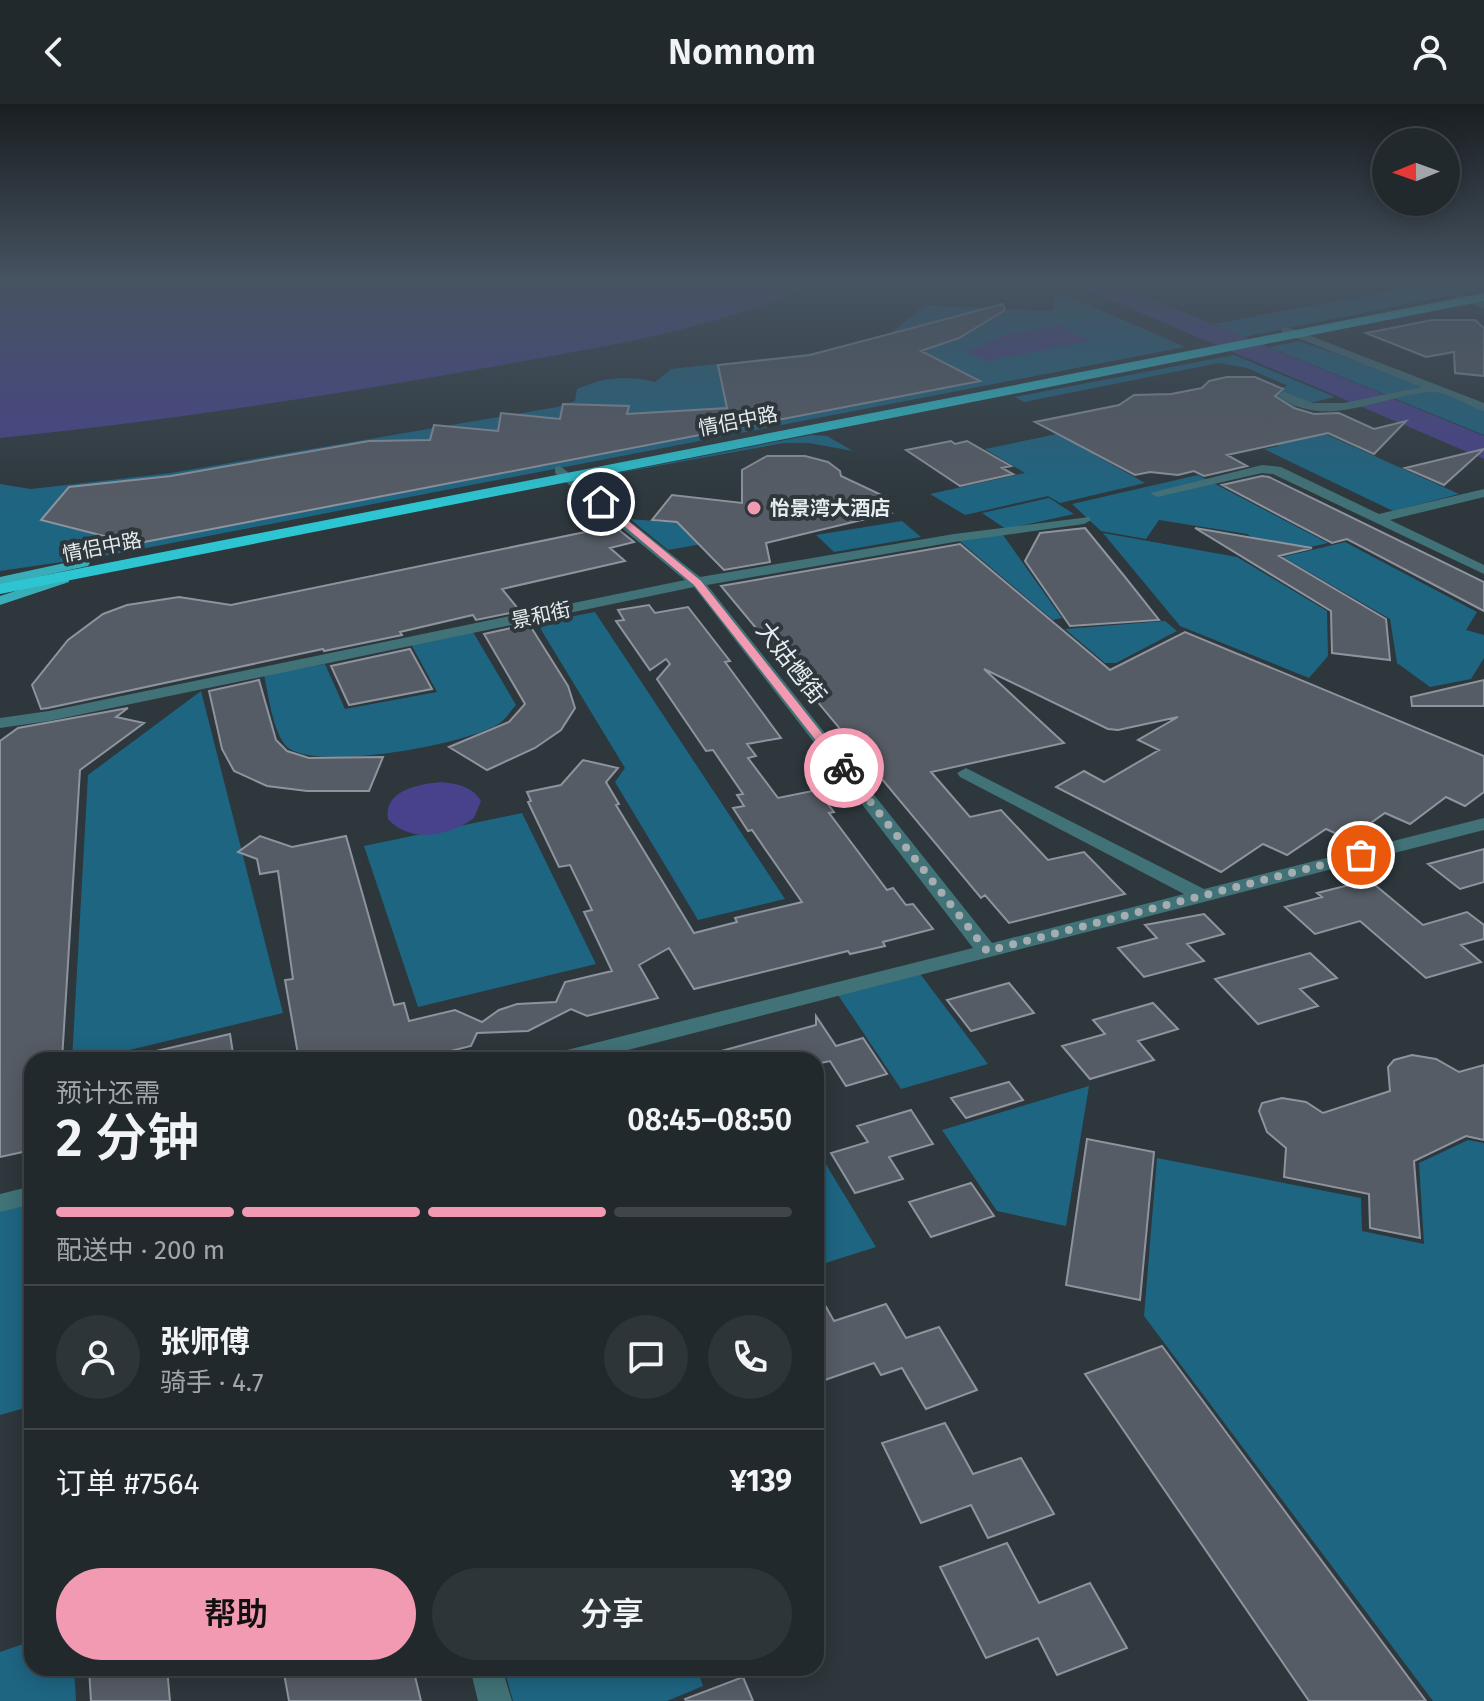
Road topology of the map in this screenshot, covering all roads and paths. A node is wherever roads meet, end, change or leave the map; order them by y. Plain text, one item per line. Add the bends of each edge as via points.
1 (1168, 356) edge
2 (1351, 356) edge
3 (1433, 388) junction
4 (1284, 395) dead end
5 (1484, 407) edge
6 (564, 474) junction
7 (1157, 493) dead end
8 (1484, 493) edge
9 (1377, 519) junction
10 (1084, 520) dead end
11 (84, 567) junction
12 (1484, 570) edge
13 (0, 573) edge
14 (0, 581) edge
15 (698, 583) junction
16 (0, 589) edge
17 (0, 601) edge
18 (0, 723) edge
19 (966, 773) dead end
20 (1484, 824) edge
21 (1202, 896) junction
22 (987, 951) junction
23 (590, 1052) edge
24 (24, 1197) edge
25 (0, 1203) edge
26 (488, 1676) edge
27 (495, 1701) edge

1 - 6 highway, 情侣中路
2 - 3 street
3 - 4 street via 1344,407 1310,407
3 - 5 street
6 - 11 highway, 情侣中路
6 - 15 street, 大姑乸街
7 - 9 street via 1276,470
8 - 9 street
9 - 12 street
10 - 15 street, 景和街 via 943,537
11 - 13 highway
11 - 14 main road
11 - 16 highway, 情侣中路
11 - 17 main road
15 - 18 street, 景和街
15 - 22 street, 大姑乸街
19 - 21 street
20 - 21 street
21 - 22 street
22 - 23 street
24 - 25 street
26 - 27 street

